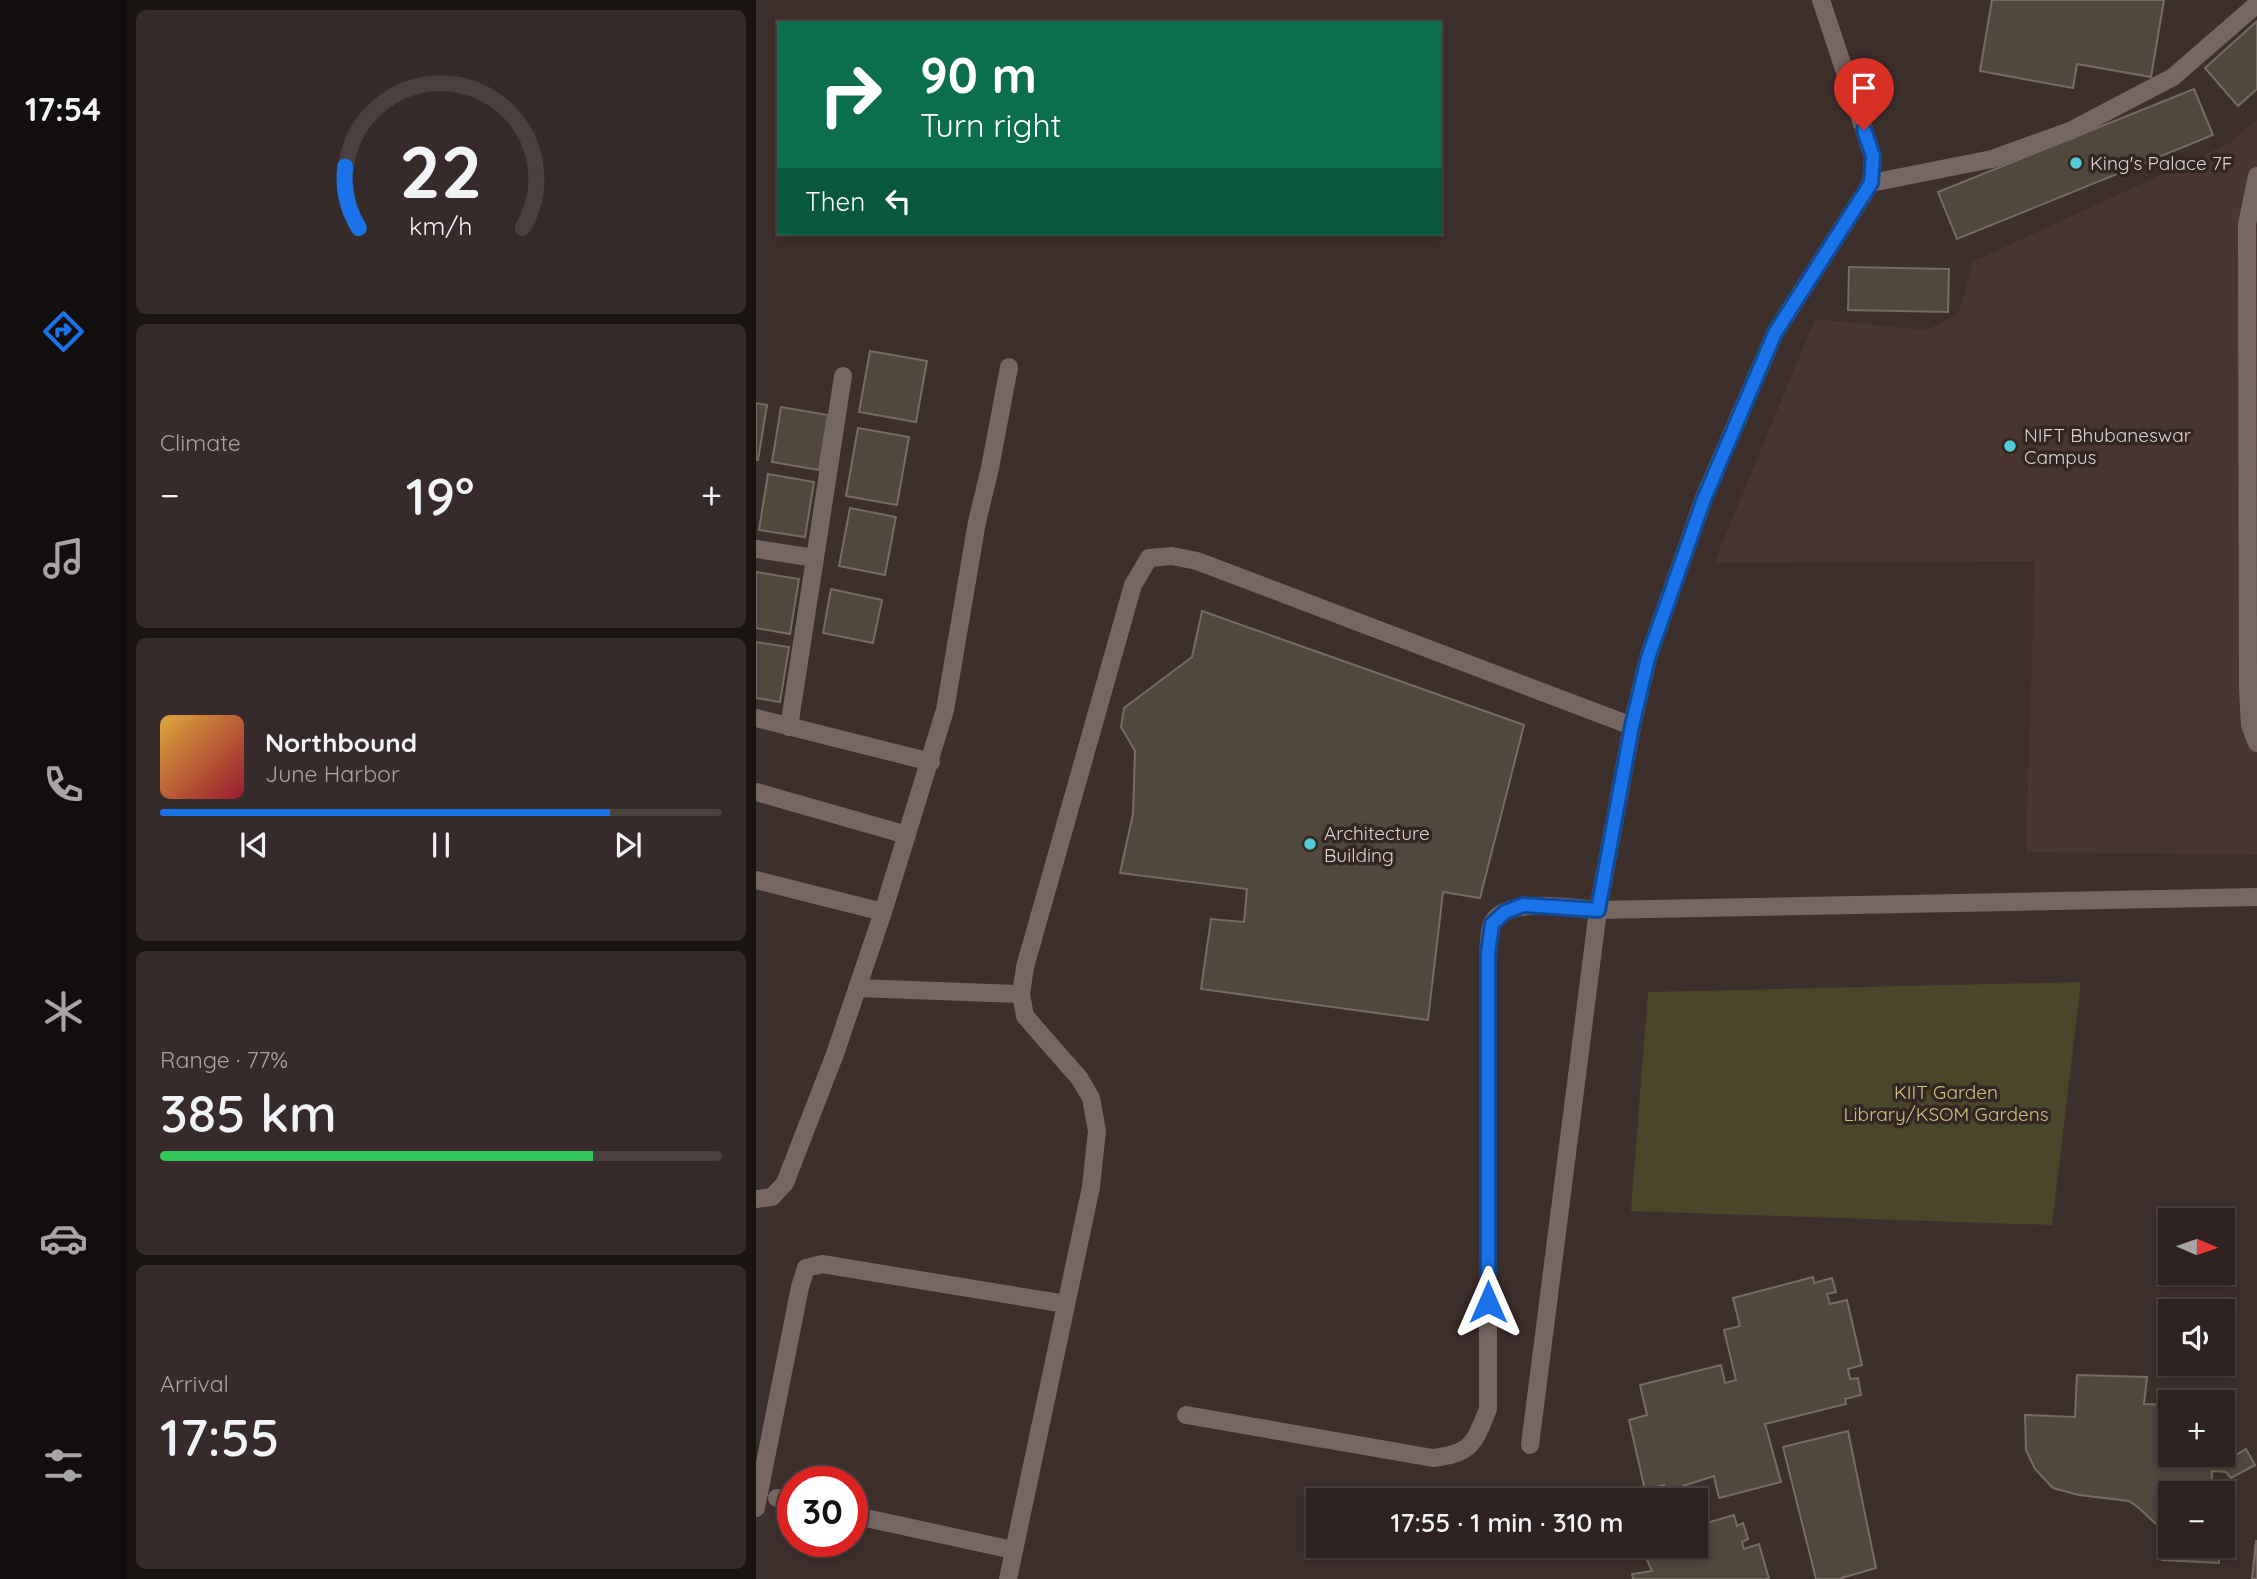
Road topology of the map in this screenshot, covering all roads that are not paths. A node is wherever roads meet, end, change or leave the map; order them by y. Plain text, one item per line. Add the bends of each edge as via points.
1 (1821, 0) edge
2 (2257, 4) edge
3 (2257, 176) edge
4 (1871, 183) junction
5 (2253, 298) edge
6 (1009, 367) dead end
7 (843, 376) dead end
8 (756, 549) edge
9 (815, 558) junction
10 (756, 718) edge
11 (1632, 726) junction
12 (789, 727) junction
13 (2257, 743) edge
14 (931, 762) junction
15 (756, 792) edge
16 (907, 835) junction
17 (756, 880) edge
18 (2257, 897) edge
19 (1598, 910) junction
20 (883, 912) junction
21 (857, 988) junction
22 (1021, 994) junction
23 (756, 1199) edge
24 (1066, 1304) junction
25 (1186, 1415) dead end
26 (1530, 1445) dead end
27 (756, 1508) edge
28 (868, 1518) edge
29 (1013, 1550) junction
30 (1008, 1579) edge

1 - 4 street via 1873,156
2 - 4 street via 2173,77 2070,131 1992,159
3 - 5 street via 2247,223
4 - 11 street via 1775,333 1704,499 1648,658
5 - 13 street via 2248,688 2250,724
6 - 14 street via 945,710
7 - 9 street
8 - 9 street
9 - 12 street
10 - 12 street
11 - 19 street
11 - 22 street via 1197,561 1149,558 1133,585 1024,967
12 - 14 street
14 - 16 street
15 - 16 street
16 - 20 street
17 - 20 street
18 - 19 street
19 - 25 street via 1523,905 1492,924 1488,953 1488,1409 1476,1439 1459,1454 1433,1458
19 - 26 street
20 - 21 street
21 - 22 street
21 - 23 street via 785,1183 772,1197
22 - 24 street via 1025,1016 1091,1098 1097,1131 1091,1187
24 - 27 street via 822,1264 806,1268
24 - 29 street
28 - 29 street
29 - 30 street

